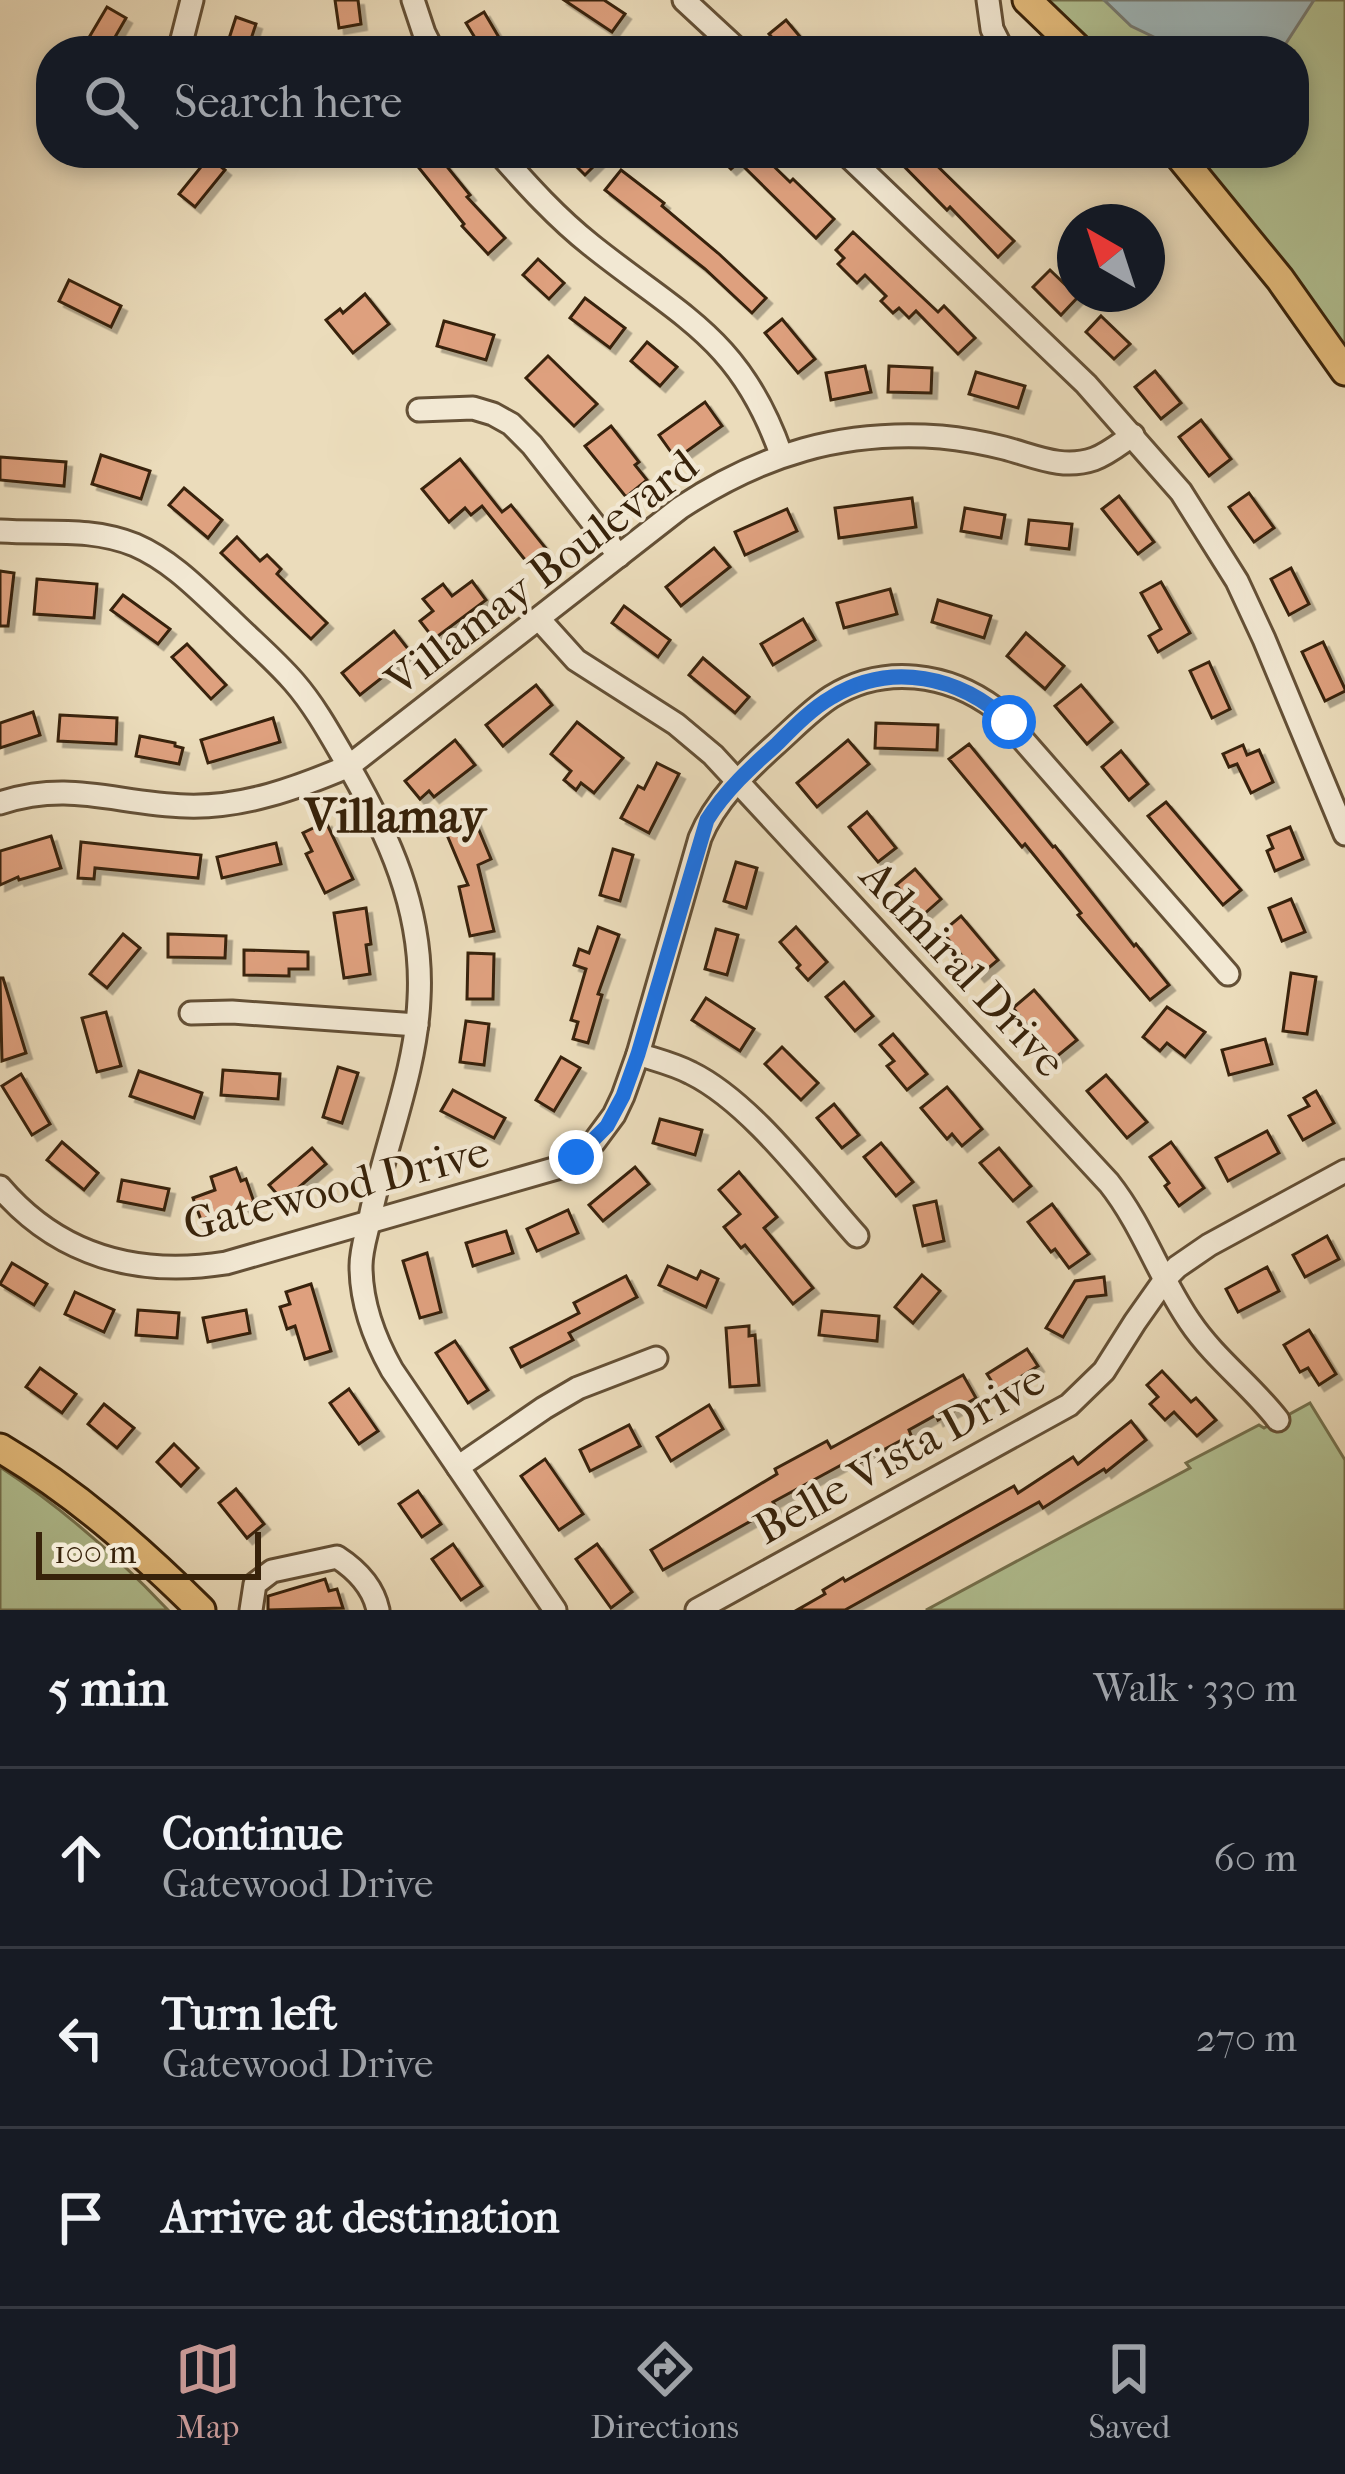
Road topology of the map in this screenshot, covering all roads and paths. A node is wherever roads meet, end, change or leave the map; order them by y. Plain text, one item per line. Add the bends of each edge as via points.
1 (193, 0) edge
2 (413, 0) edge
3 (684, 0) edge
4 (988, 0) edge
5 (1027, 0) edge
6 (183, 36) edge
7 (427, 36) edge
8 (723, 36) edge
9 (996, 36) edge
10 (1064, 36) edge
11 (513, 168) edge
12 (861, 168) edge
13 (1189, 168) edge
14 (1345, 370) edge
15 (419, 410) dead end
16 (1133, 435) junction
17 (781, 454) junction
18 (0, 531) edge
19 (620, 556) junction
20 (539, 619) junction
21 (349, 766) junction
22 (738, 782) junction
23 (0, 803) edge
24 (1345, 834) edge
25 (1228, 974) dead end
26 (191, 1013) dead end
27 (418, 1025) junction
28 (638, 1054) junction
29 (1345, 1171) edge
30 (0, 1187) edge
31 (369, 1224) junction
32 (857, 1237) dead end
33 (1166, 1278) junction
34 (656, 1358) dead end
35 (1279, 1420) dead end
36 (0, 1448) edge
37 (458, 1467) junction
38 (201, 1610) edge
39 (251, 1610) edge
40 (378, 1610) edge
41 (555, 1610) edge
42 (697, 1610) edge

1 - 6 street
2 - 7 street
3 - 8 street
4 - 9 street
5 - 10 main road
11 - 17 street via 589,244 726,352 758,398
12 - 16 street
13 - 14 main road
15 - 19 street via 473,408 511,424
16 - 17 street, Villamay Boulevard via 1091,460 1066,464 920,436
16 - 24 street via 1181,492 1237,581
17 - 19 street, Villamay Boulevard via 704,492
18 - 21 street via 100,534 166,562 294,681
19 - 20 street, Villamay Boulevard
20 - 21 street, Villamay Boulevard
20 - 22 street, Admiral Drive via 576,660 676,724
21 - 23 street, Villamay Boulevard via 218,805 56,791
21 - 27 street via 405,885 419,960
22 - 25 street, Gatewood Drive via 846,689 901,676 956,686 1009,722
22 - 28 street, Gatewood Drive via 700,838
22 - 33 street, Admiral Drive via 1109,1183
26 - 27 street
27 - 31 street
28 - 31 street, Gatewood Drive via 614,1115 576,1157
28 - 32 street via 728,1097
29 - 33 street, Belle Vista Drive via 1209,1245
30 - 31 street, Gatewood Drive via 65,1240 151,1268 226,1263
31 - 37 street via 360,1260 374,1333
33 - 35 street, Admiral Drive via 1215,1354
33 - 42 street, Belle Vista Drive via 1105,1372 1069,1405
34 - 37 street via 578,1388
36 - 38 main road via 122,1535
37 - 41 street
39 - 40 street via 255,1584 272,1571 337,1556 366,1583

